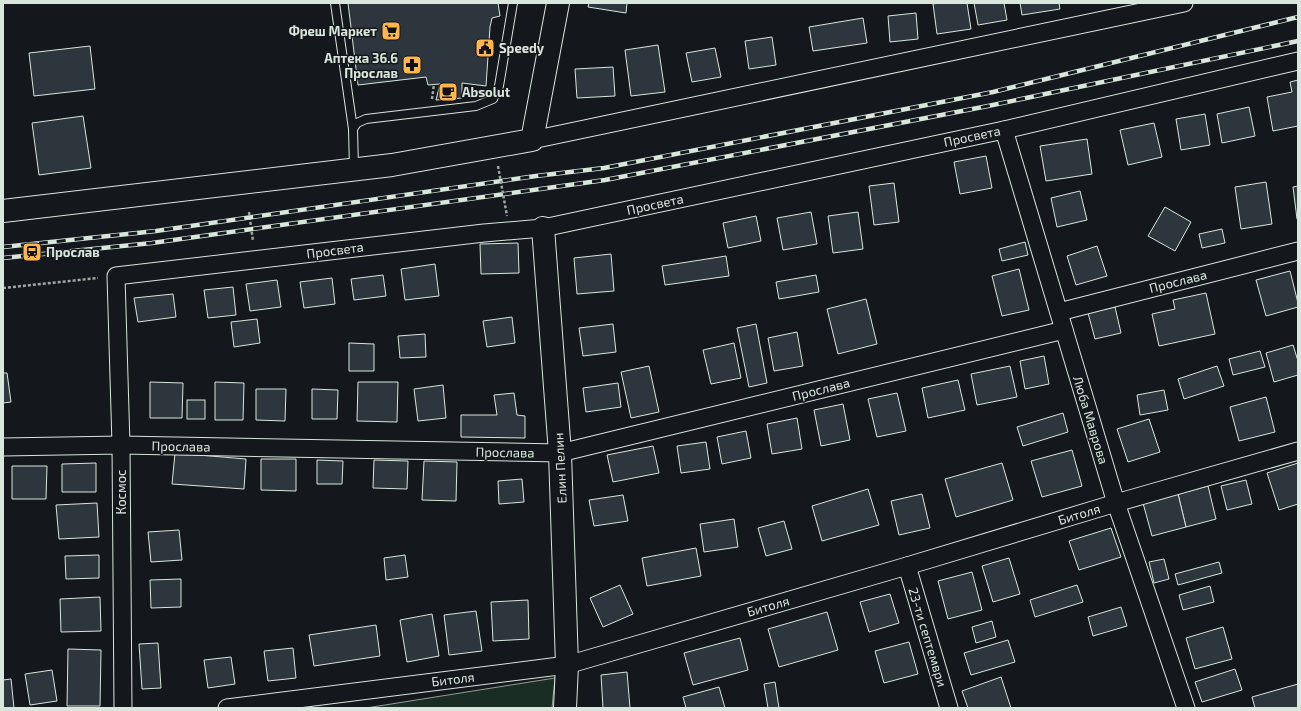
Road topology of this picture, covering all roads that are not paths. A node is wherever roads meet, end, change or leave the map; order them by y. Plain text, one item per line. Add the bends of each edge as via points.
1 (335, 3) edge
2 (513, 3) edge
3 (558, 3) edge
4 (1184, 3) edge
5 (1298, 61) edge
6 (353, 129) junction
7 (1004, 130) junction
8 (532, 140) junction
9 (354, 169) junction
10 (3, 211) edge
11 (542, 228) junction
12 (1298, 251) edge
13 (116, 276) joint
14 (1059, 312) junction
15 (1064, 330) junction
16 (121, 445) junction
17 (3, 447) edge
18 (1298, 451) edge
19 (560, 454) junction
20 (1116, 503) junction
21 (907, 566) junction
22 (567, 665) junction
23 (122, 708) edge
24 (227, 708) edge
25 (565, 708) edge
26 (949, 708) edge
27 (1186, 708) edge

1 - 6 lane
2 - 6 lane via 498,86 493,99 476,106 366,119 357,122
3 - 8 street
4 - 8 street
5 - 7 street, Просвета
6 - 9 lane
7 - 11 street, Просвета
7 - 14 street, Люба Маврова
8 - 9 street
9 - 10 street
11 - 13 street, Просвета
11 - 19 street, Елин Пелин
12 - 14 street, Прослава
13 - 16 street, Космос
14 - 15 street, Люба Маврова
15 - 19 street, Прослава
15 - 20 street, Люба Маврова
16 - 17 street, Прослава
16 - 19 street, Прослава
16 - 23 street, Космос
18 - 20 street, Битоля
19 - 22 street, Елин Пелин
20 - 21 street, Битоля
20 - 27 street, Люба Маврова
21 - 22 street, Битоля
21 - 26 street, 23-ти септември
22 - 24 street, Битоля
22 - 25 street, Елин Пелин

